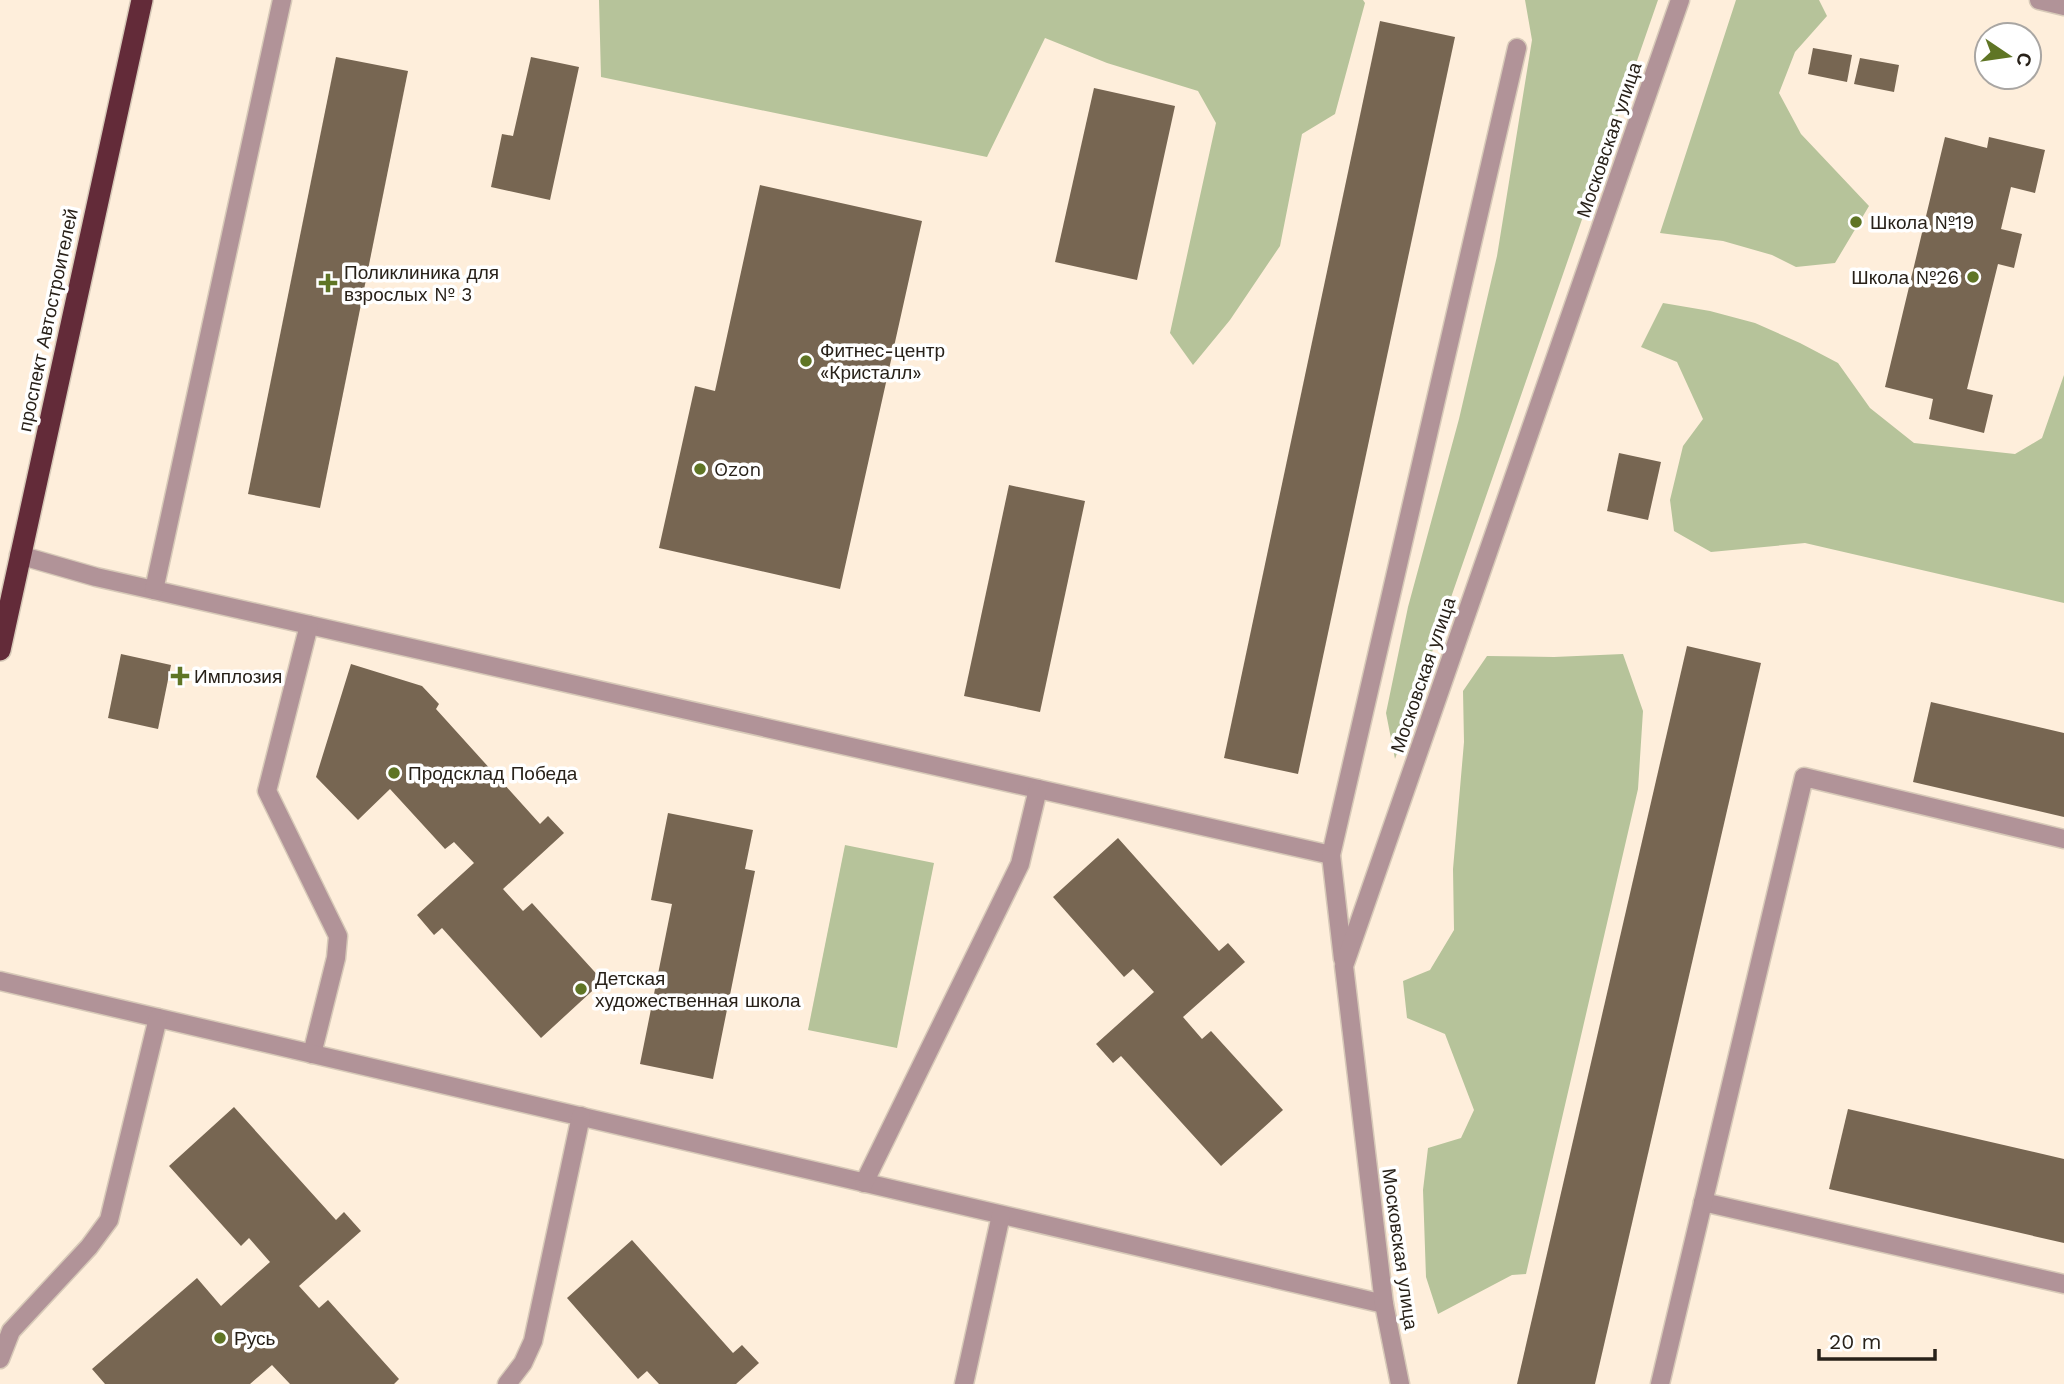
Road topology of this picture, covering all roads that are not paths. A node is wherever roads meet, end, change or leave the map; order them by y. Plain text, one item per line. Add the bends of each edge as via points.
1 (142, 0) edge
2 (282, 0) edge
3 (1680, 0) edge
4 (2039, 0) edge
5 (2064, 6) edge
6 (1517, 48) dead end
7 (19, 555) junction
8 (153, 590) junction
9 (309, 625) junction
10 (0, 650) edge
11 (1038, 789) junction
12 (2064, 839) edge
13 (1331, 855) junction
14 (1344, 966) junction
15 (0, 981) edge
16 (158, 1018) junction
17 (312, 1054) junction
18 (581, 1116) junction
19 (864, 1182) junction
20 (1703, 1202) junction
21 (1001, 1214) junction
22 (2064, 1284) edge
23 (1384, 1304) junction
24 (0, 1359) edge
25 (507, 1384) edge
26 (964, 1384) edge
27 (1400, 1384) edge
28 (1660, 1384) edge

1 - 7 highway, проспект Автостроителей
2 - 8 street
3 - 14 street, Московская улица
4 - 5 street
6 - 13 street
7 - 8 street
7 - 10 highway, проспект Автостроителей
8 - 9 street
9 - 11 street
9 - 17 street via 267,791 338,936 337,958
11 - 13 street
11 - 19 street via 1020,864
12 - 20 street via 1804,777
13 - 14 street
14 - 23 street, Московская улица
15 - 16 street
16 - 17 street
16 - 24 street via 109,1220 11,1331
17 - 18 street
18 - 19 street
18 - 25 street via 533,1341
19 - 21 street
20 - 22 street
20 - 28 street
21 - 23 street
21 - 26 street
23 - 27 street, Московская улица

